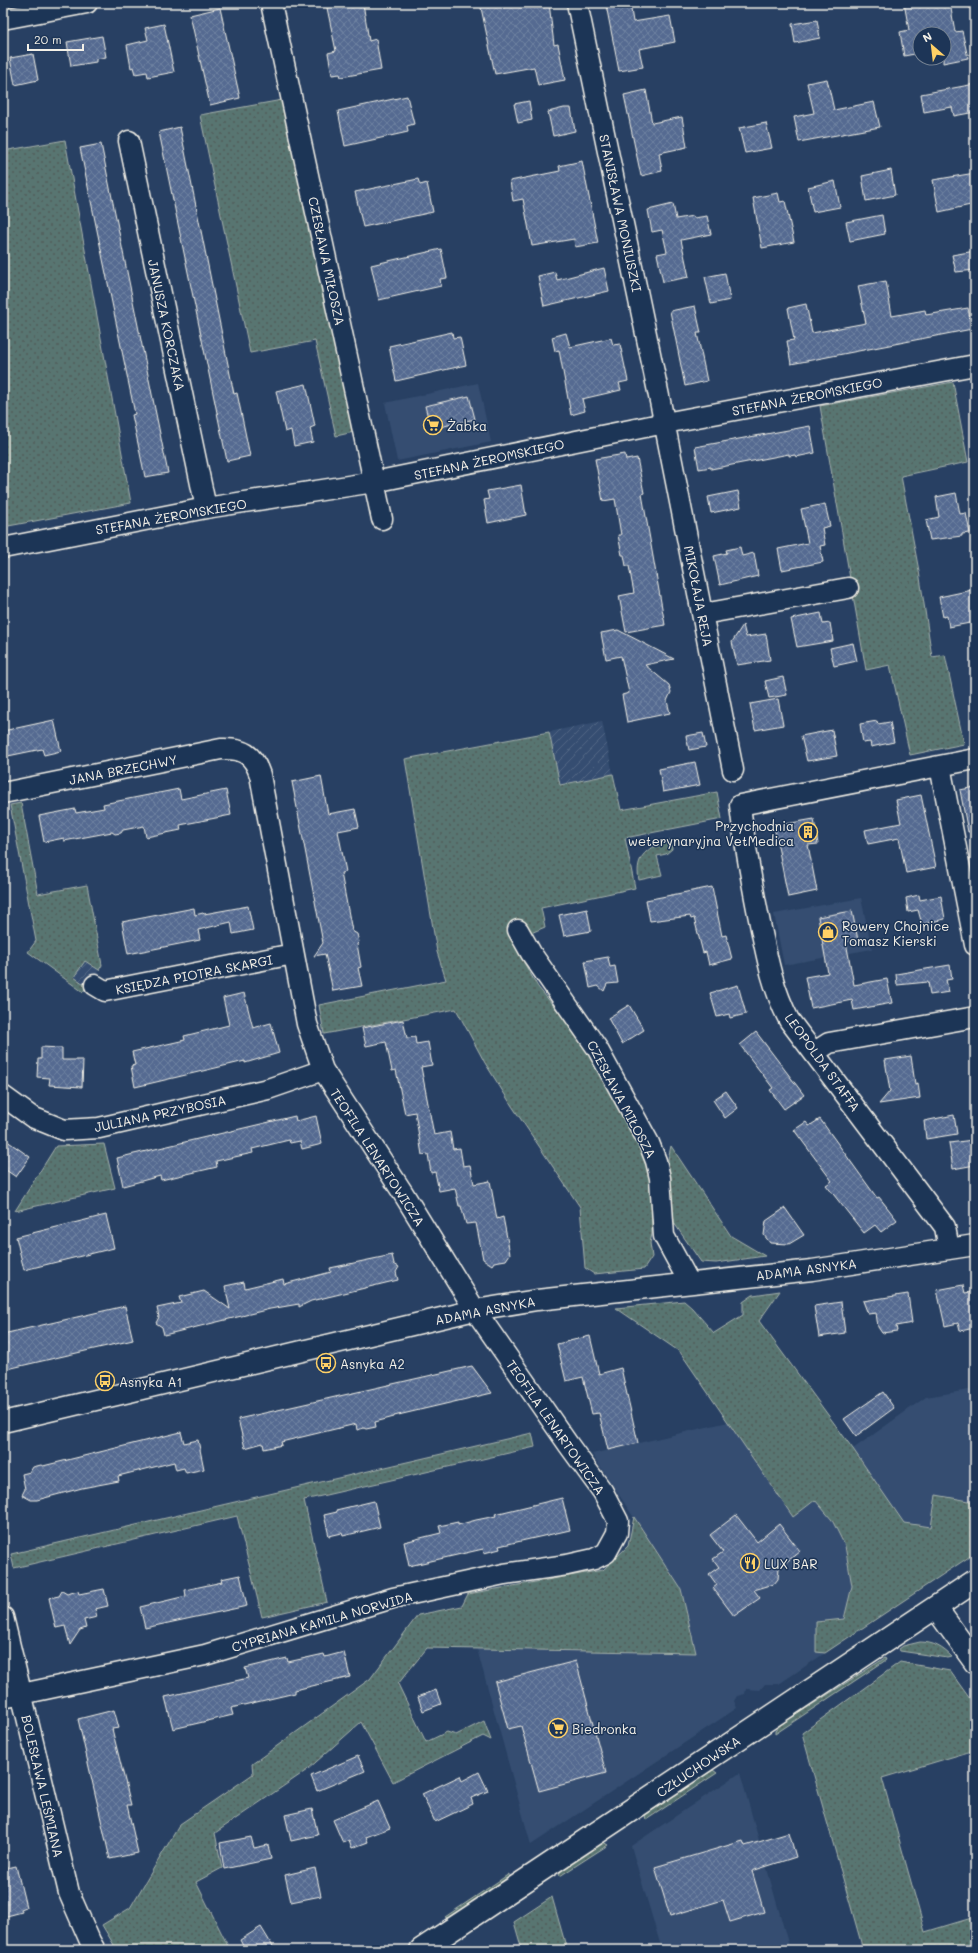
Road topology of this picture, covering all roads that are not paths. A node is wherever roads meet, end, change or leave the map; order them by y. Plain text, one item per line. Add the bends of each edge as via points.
1 (87, 3) edge
2 (271, 3) edge
3 (577, 3) edge
4 (3, 18) edge
5 (129, 141) dead end
6 (975, 365) edge
7 (665, 423) junction
8 (374, 482) junction
9 (206, 508) junction
10 (382, 519) dead end
11 (3, 548) edge
12 (848, 588) dead end
13 (703, 614) junction
14 (243, 750) joint
15 (975, 759) edge
16 (940, 766) junction
17 (733, 770) dead end
18 (3, 793) edge
19 (518, 930) dead end
20 (975, 946) edge
21 (293, 954) junction
22 (96, 985) dead end
23 (975, 1017) edge
24 (815, 1052) junction
25 (323, 1070) junction
26 (3, 1096) edge
27 (975, 1245) edge
28 (949, 1250) junction
29 (689, 1282) junction
30 (475, 1310) junction
31 (3, 1422) edge
32 (618, 1521) joint
33 (975, 1581) edge
34 (936, 1608) junction
35 (3, 1617) edge
36 (975, 1662) edge
37 (12, 1696) edge
38 (95, 1950) edge
39 (421, 1950) edge

1 - 4 street
2 - 8 street, CZESŁAWA MIŁOSZA
3 - 7 street, STANISŁAWA MONIUSZKI
5 - 9 street, JANUSZA KORCZAKA
6 - 7 street, STEFANA ŻEROMSKIEGO
7 - 8 street, STEFANA ŻEROMSKIEGO
7 - 13 street, MIKOŁAJA REJA
8 - 9 street, STEFANA ŻEROMSKIEGO
8 - 10 street, CZESŁAWA MIŁOSZA
9 - 11 street, STEFANA ŻEROMSKIEGO
12 - 13 street
13 - 17 street, MIKOŁAJA REJA
14 - 18 street, JANA BRZECHWY via 214,750
14 - 21 street, TEOFILA LENARTOWICZA via 254,762 260,775
15 - 16 street
16 - 20 street
16 - 24 street, LEOPOLDA STAFFA via 740,805 745,847 770,973 789,1020
19 - 29 street, CZESŁAWA MIŁOSZA via 597,1048 649,1143 660,1178 664,1236
21 - 22 street, KSIĘDZA PIOTRA SKARGI via 105,991
21 - 25 street, TEOFILA LENARTOWICZA via 307,1024
23 - 24 street via 829,1043
24 - 28 street, LEOPOLDA STAFFA via 945,1227
25 - 26 street, JULIANA PRZYBOSIA via 268,1089 99,1128 64,1130 32,1117
25 - 30 street, TEOFILA LENARTOWICZA
27 - 28 street, ADAMA ASNYKA
28 - 29 street, ADAMA ASNYKA via 812,1270
29 - 30 street, ADAMA ASNYKA
30 - 31 street, ADAMA ASNYKA
30 - 32 street, TEOFILA LENARTOWICZA via 603,1492
32 - 37 street, CYPRIANA KAMILA NORWIDA via 613,1543 606,1552 594,1559 567,1566 504,1574 393,1598 205,1654
33 - 34 main road, CZŁUCHOWSKA
34 - 36 main road
34 - 39 main road, CZŁUCHOWSKA
35 - 37 street, BOLESŁAWA LEŚMIANA
37 - 38 street, BOLESŁAWA LEŚMIANA via 69,1893

